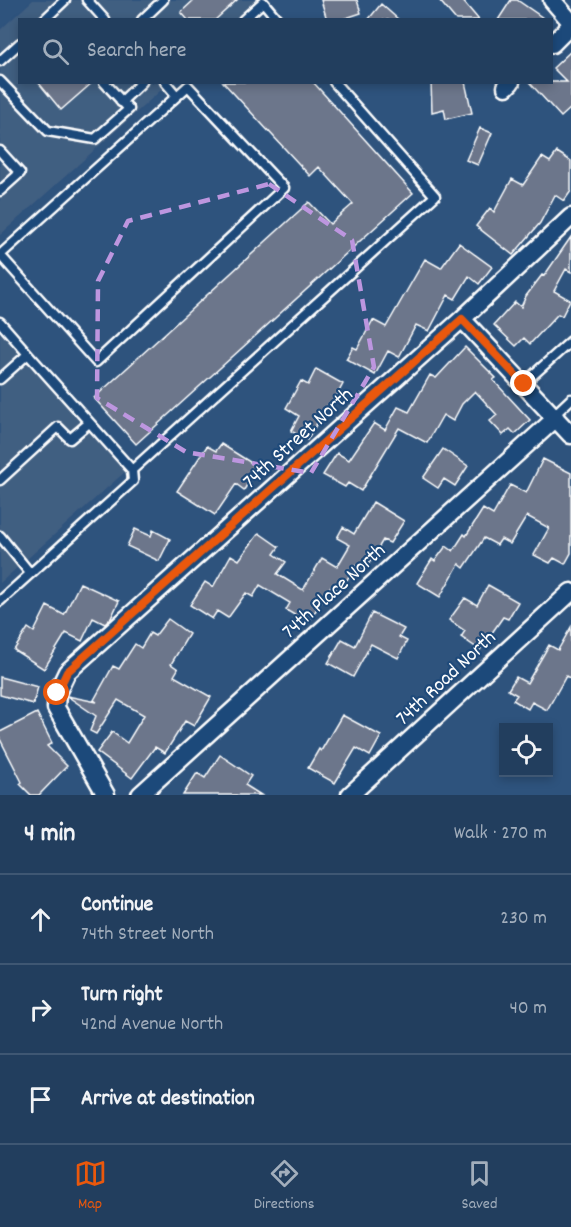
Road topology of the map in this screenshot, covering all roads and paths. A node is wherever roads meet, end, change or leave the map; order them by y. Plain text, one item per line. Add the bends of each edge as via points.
1 (65, 0) edge
2 (87, 0) edge
3 (163, 0) edge
4 (552, 0) edge
5 (46, 18) edge
6 (103, 18) edge
7 (144, 18) edge
8 (245, 18) edge
9 (277, 18) edge
10 (571, 24) edge
11 (553, 43) edge
12 (18, 45) edge
13 (0, 62) edge
14 (0, 81) edge
15 (106, 84) edge
16 (140, 84) edge
17 (168, 84) edge
18 (336, 84) edge
19 (177, 96) junction
20 (122, 102) junction
21 (0, 151) edge
22 (0, 191) edge
23 (571, 217) edge
24 (0, 255) edge
25 (462, 319) junction
26 (0, 322) edge
27 (571, 341) edge
28 (28, 354) junction
29 (0, 379) edge
30 (524, 384) junction
31 (571, 399) edge
32 (554, 417) junction
33 (90, 423) junction
34 (571, 435) edge
35 (132, 470) junction
36 (0, 480) edge
37 (0, 536) edge
38 (30, 573) junction
39 (571, 592) edge
40 (0, 601) edge
41 (106, 795) edge
42 (140, 795) edge
43 (350, 795) edge

1 - 5 lane
2 - 6 lane
3 - 7 lane
4 - 10 street
8 - 9 lane via 263,2
10 - 11 street
12 - 13 lane
14 - 20 lane via 48,131 95,139 129,109
15 - 20 lane
16 - 20 lane
17 - 19 lane
18 - 35 lane via 435,196
19 - 24 lane
19 - 24 lane via 188,86 284,188 96,362
21 - 22 lane via 20,173
23 - 25 street, 74th Street North
25 - 30 street
25 - 41 street, 74th Street North via 67,672 57,693 56,708
26 - 28 lane
27 - 30 lane
28 - 29 lane
28 - 33 lane
30 - 32 street
31 - 32 lane
32 - 34 street
32 - 42 street, 74th Place North
33 - 35 lane
33 - 36 lane via 70,439 58,427
35 - 38 lane via 133,481
37 - 38 lane
38 - 40 lane
39 - 43 street, 74th Road North

